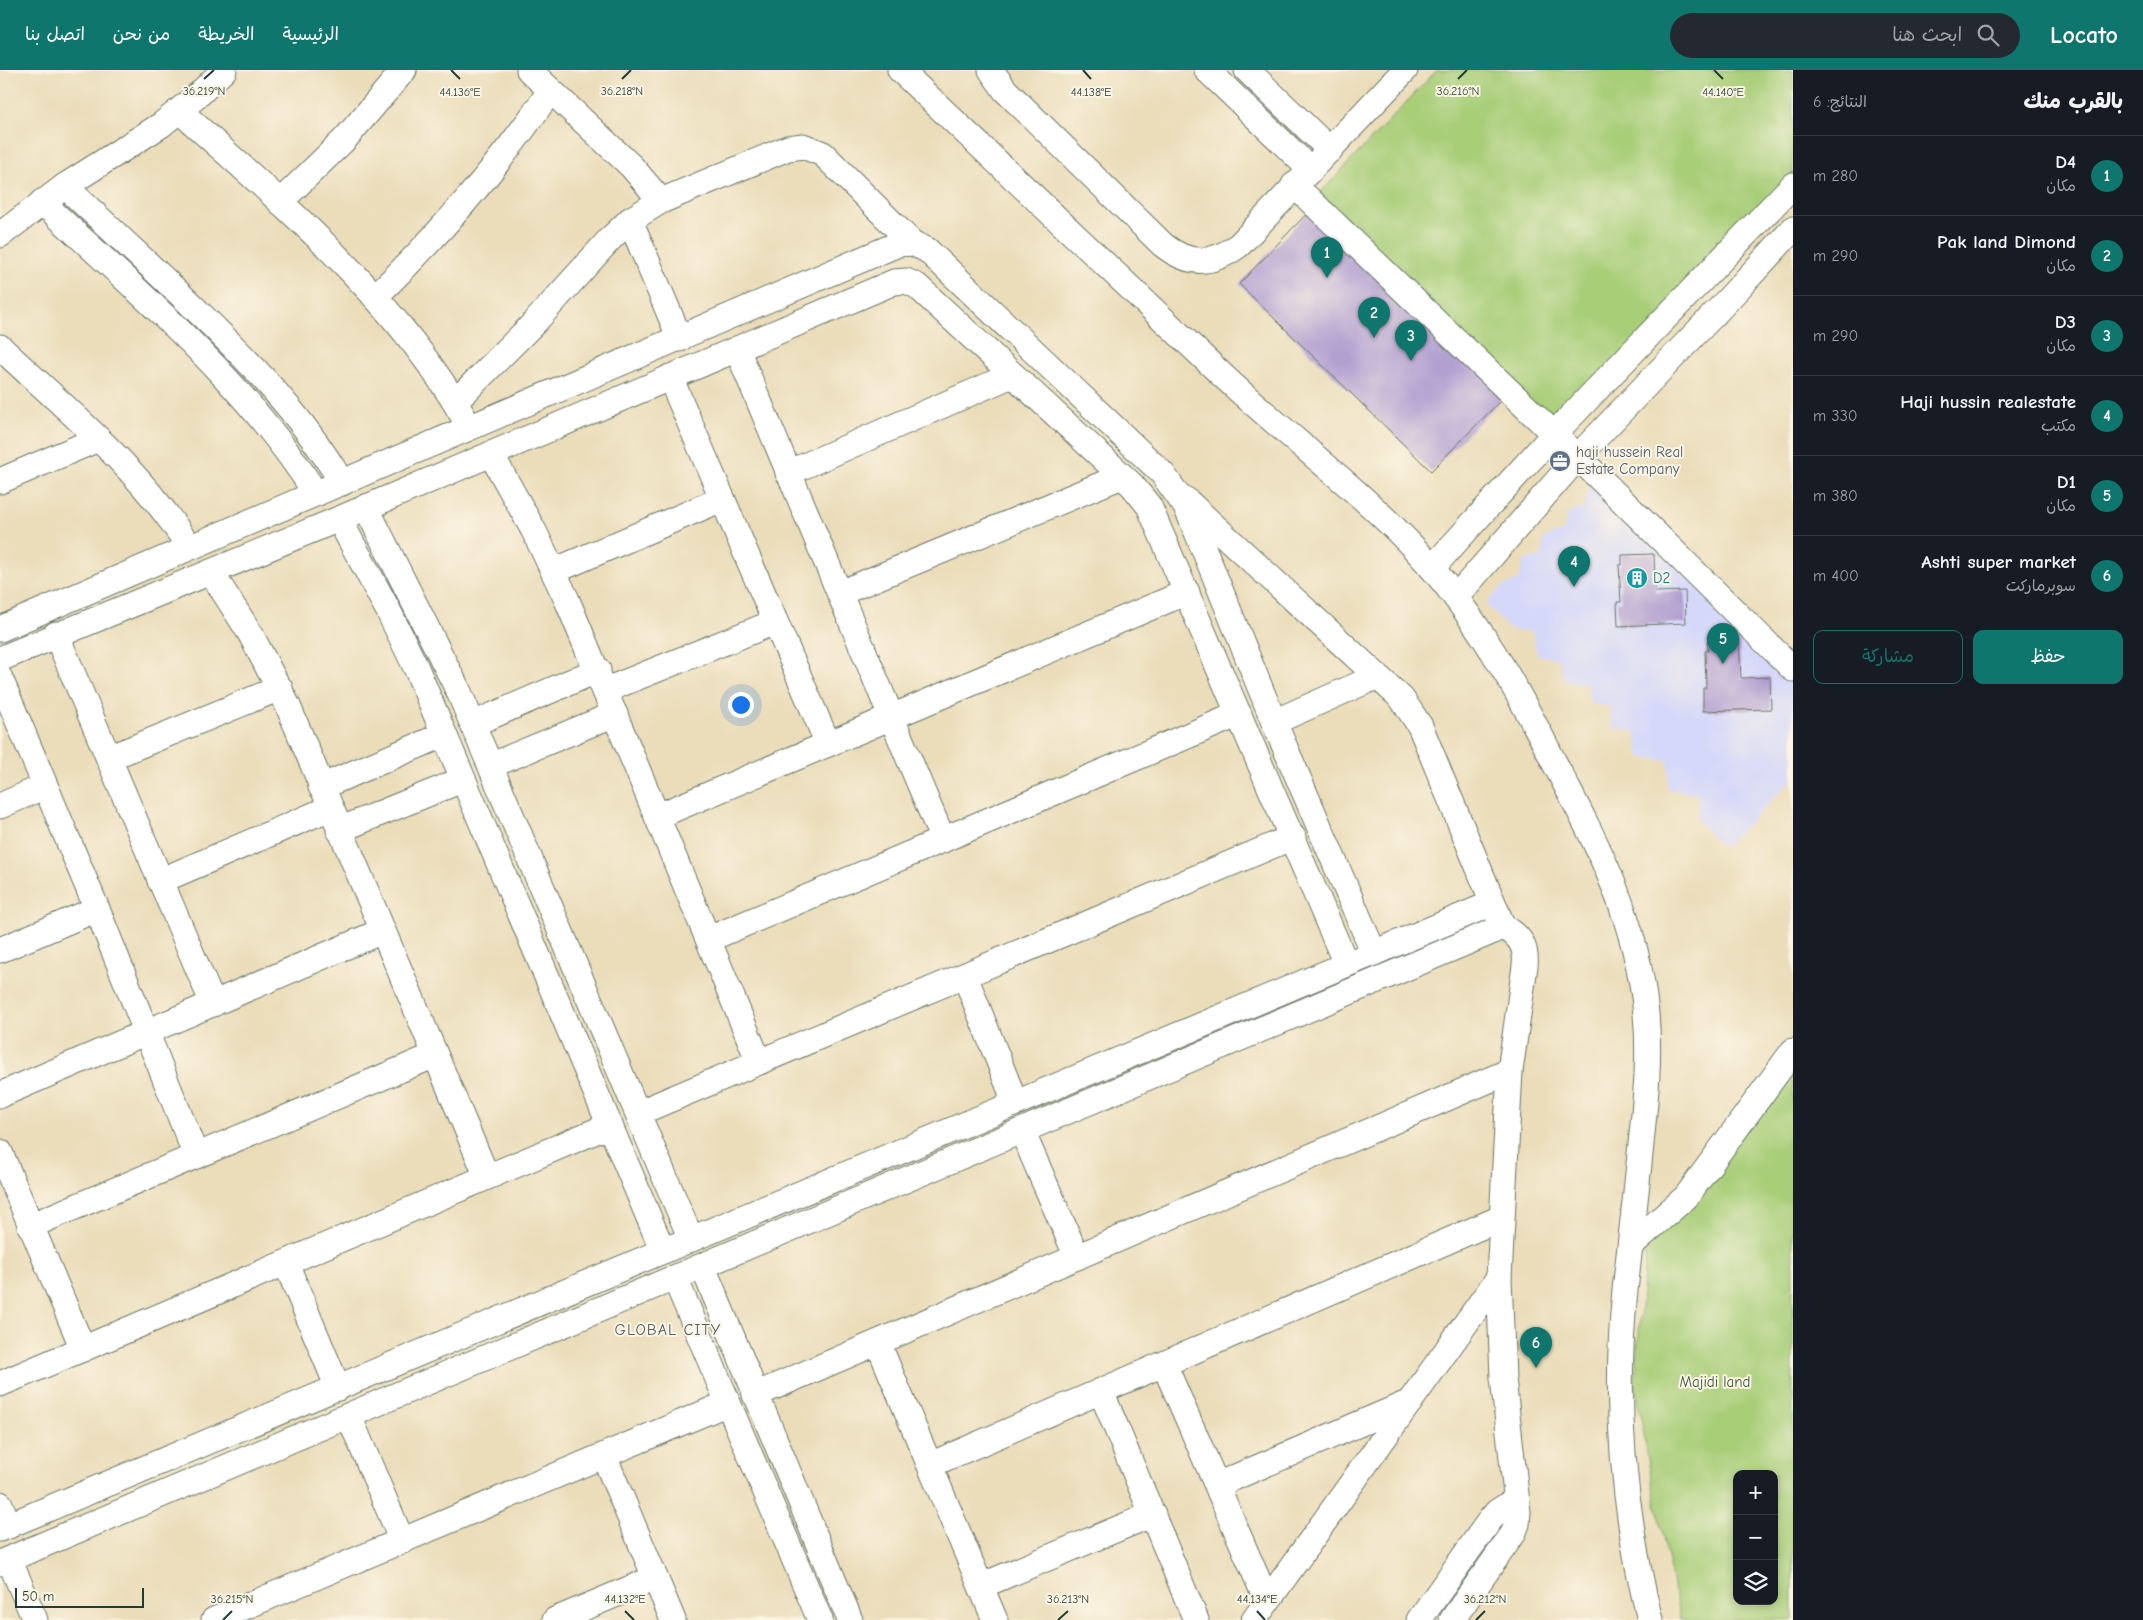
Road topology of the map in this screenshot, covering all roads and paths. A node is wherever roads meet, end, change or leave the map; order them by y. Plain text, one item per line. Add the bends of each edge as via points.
1 (224, 70) edge
2 (404, 70) edge
3 (529, 70) edge
4 (991, 70) edge
5 (1207, 70) edge
6 (1247, 70) edge
7 (1405, 70) edge
8 (906, 72) edge
9 (550, 90) junction
10 (180, 110) junction
11 (1330, 150) junction
12 (1303, 178) junction
13 (1793, 185) edge
14 (66, 186) junction
15 (661, 201) junction
16 (42, 202) junction
17 (280, 202) junction
18 (630, 220) junction
19 (1793, 229) edge
20 (0, 235) edge
21 (912, 243) junction
22 (1698, 286) junction
23 (375, 297) junction
24 (1721, 307) junction
25 (680, 339) junction
26 (0, 347) edge
27 (737, 349) junction
28 (1012, 375) junction
29 (670, 377) junction
30 (455, 402) junction
31 (470, 429) junction
32 (1553, 435) junction
33 (98, 439) junction
34 (491, 454) junction
35 (1578, 457) junction
36 (788, 473) junction
37 (1122, 476) junction
38 (0, 481) edge
39 (342, 483) junction
40 (1175, 489) junction
41 (316, 494) junction
42 (722, 499) junction
43 (366, 506) junction
44 (339, 519) junction
45 (189, 547) junction
46 (1432, 568) junction
47 (554, 571) junction
48 (211, 572) junction
49 (1187, 592) junction
50 (840, 593) junction
51 (1456, 597) junction
52 (775, 622) junction
53 (0, 629) edge
54 (56, 634) junction
55 (0, 659) edge
56 (1793, 669) edge
57 (1378, 676) junction
58 (0, 678) edge
59 (602, 680) junction
60 (280, 688) junction
61 (616, 714) junction
62 (1239, 714) junction
63 (892, 717) junction
64 (1274, 722) junction
65 (473, 724) junction
66 (443, 735) junction
67 (828, 744) junction
68 (109, 758) junction
69 (492, 766) junction
70 (462, 780) junction
71 (45, 786) junction
72 (0, 806) edge
73 (330, 808) junction
74 (658, 816) junction
75 (1293, 837) junction
76 (943, 840) junction
77 (160, 880) junction
78 (1493, 903) junction
79 (97, 909) junction
80 (1503, 927) junction
81 (382, 931) junction
82 (709, 939) junction
83 (0, 950) edge
84 (1374, 953) junction
85 (1346, 964) junction
86 (965, 976) junction
87 (213, 1004) junction
88 (148, 1032) junction
89 (1793, 1051) edge
90 (435, 1055) junction
91 (760, 1062) junction
92 (1510, 1071) junction
93 (0, 1095) edge
94 (1015, 1102) junction
95 (638, 1113) junction
96 (610, 1125) junction
97 (1022, 1131) junction
98 (0, 1152) edge
99 (196, 1156) junction
100 (487, 1177) junction
101 (1501, 1218) junction
102 (30, 1226) junction
103 (691, 1239) junction
104 (1631, 1245) junction
105 (663, 1251) junction
106 (1077, 1257) junction
107 (286, 1263) junction
108 (703, 1267) junction
109 (1499, 1277) junction
110 (675, 1278) junction
111 (878, 1342) junction
112 (82, 1349) junction
113 (1164, 1364) junction
114 (0, 1384) edge
115 (338, 1388) junction
116 (1101, 1391) junction
117 (756, 1395) junction
118 (1410, 1402) junction
119 (728, 1404) junction
120 (349, 1416) junction
121 (205, 1444) junction
122 (604, 1456) junction
123 (930, 1465) junction
124 (218, 1472) junction
125 (1217, 1485) junction
126 (1515, 1500) junction
127 (1153, 1514) junction
128 (3, 1520) edge
129 (402, 1541) junction
130 (4, 1561) edge
131 (655, 1578) junction
132 (981, 1586) junction
133 (1261, 1611) edge
134 (35, 1620) edge
135 (214, 1620) edge
136 (555, 1620) edge
137 (673, 1620) edge
138 (820, 1620) edge
139 (850, 1620) edge
140 (995, 1620) edge
141 (1196, 1620) edge
142 (1419, 1620) edge
143 (1452, 1620) edge
144 (1650, 1620) edge

1 - 10 street
2 - 17 street via 344,139
3 - 9 street
4 - 12 street via 1005,90 1163,245 1187,259 1215,259 1228,254
5 - 12 street
6 - 11 street
7 - 11 street
8 - 46 street via 1260,411 1391,525
9 - 15 street via 632,167
9 - 23 street via 470,198
10 - 14 street
10 - 17 street
11 - 12 street
12 - 32 street
13 - 22 street
14 - 16 street
14 - 39 street via 230,341 312,435
15 - 18 street
15 - 21 street via 788,148 803,146 824,154
16 - 20 street
16 - 41 street via 224,375 270,428
17 - 23 street
18 - 25 street
18 - 30 street
19 - 24 street
21 - 25 street via 898,244
21 - 40 street via 927,250
22 - 24 street
22 - 32 street
23 - 30 street via 430,365
24 - 35 street
25 - 31 street
26 - 33 street
27 - 28 street via 894,282 906,281 917,286
27 - 29 street
27 - 36 street
28 - 36 street
28 - 37 street
29 - 34 street
29 - 42 street
30 - 31 street
31 - 39 street
32 - 35 street
32 - 46 street
33 - 38 street
33 - 45 street via 164,510
34 - 43 street
34 - 47 street
35 - 51 street
35 - 56 street
36 - 50 street
37 - 49 street via 1141,495 1155,518
37 - 50 street
39 - 41 street
40 - 57 street
40 - 64 street via 1194,526
41 - 45 street
42 - 47 street
42 - 52 street
43 - 44 street
43 - 65 street via 429,628
44 - 48 street
44 - 66 street via 403,640
45 - 53 street
46 - 51 street
47 - 59 street
48 - 54 street
48 - 60 street
49 - 62 street
49 - 63 street
50 - 63 street
51 - 104 street via 1510,677 1601,852 1624,908 1636,950 1644,993 1648,1054
52 - 59 street
52 - 67 street
54 - 55 street
54 - 68 street
57 - 64 street
57 - 78 street via 1402,699 1420,726
58 - 71 street
59 - 61 street
59 - 65 street
60 - 68 street
60 - 73 street
61 - 69 street
61 - 74 street
62 - 75 street
62 - 76 street
63 - 67 street
63 - 76 street
64 - 84 street
65 - 69 street
66 - 70 street
66 - 73 street
67 - 74 street
68 - 77 street
69 - 95 street
70 - 73 street
70 - 96 street
71 - 72 street
71 - 79 street
73 - 77 street
73 - 81 street
74 - 82 street
75 - 85 street
75 - 86 street
76 - 82 street
77 - 87 street
78 - 80 street
78 - 84 street
79 - 83 street
79 - 88 street
80 - 92 street via 1517,935 1526,957
80 - 97 street
81 - 87 street
81 - 90 street
82 - 91 street
84 - 85 street
85 - 94 street
86 - 91 street
86 - 94 street
87 - 88 street
88 - 93 street
88 - 99 street
89 - 104 street via 1686,1197
90 - 99 street
90 - 100 street
91 - 95 street
92 - 101 street
92 - 106 street
94 - 103 street
95 - 103 street
96 - 100 street
96 - 105 street
97 - 106 street
97 - 108 street
98 - 102 street
99 - 102 street
100 - 107 street
101 - 109 street
101 - 113 street
102 - 112 street
103 - 105 street
104 - 144 street via 1622,1337 1622,1429 1630,1521
105 - 115 street
106 - 111 street
107 - 112 street
107 - 115 street
108 - 110 street
108 - 117 street
109 - 118 street
109 - 126 street via 1503,1378
110 - 119 street
110 - 120 street
111 - 117 street
111 - 123 street
112 - 114 street
113 - 116 street
113 - 125 street
115 - 121 street
116 - 123 street
116 - 127 street
117 - 139 street
118 - 125 street
118 - 133 street
119 - 122 street
119 - 138 street
120 - 124 street
120 - 129 street
121 - 124 street
121 - 128 street
122 - 129 street
122 - 131 street
123 - 132 street
124 - 130 street
125 - 133 street
126 - 142 street via 1490,1520
126 - 143 street via 1518,1512 1513,1534
127 - 132 street
127 - 141 street
129 - 135 street
130 - 134 street
131 - 136 street
131 - 137 street
132 - 140 street

